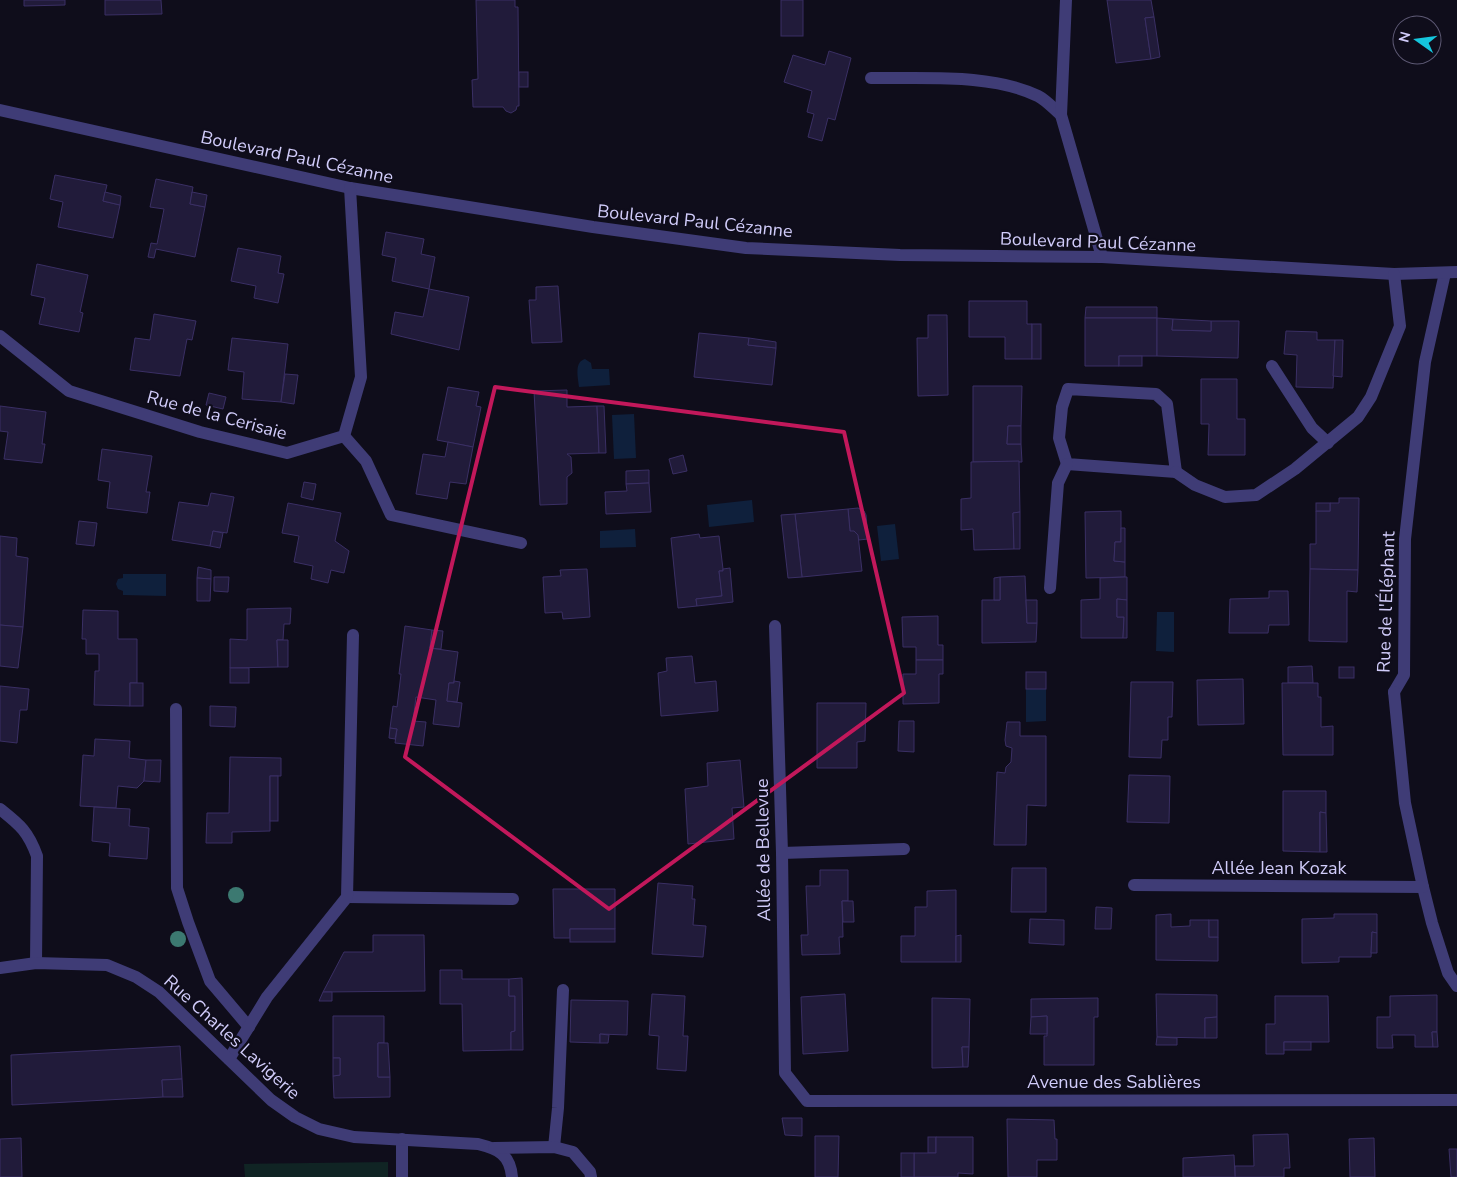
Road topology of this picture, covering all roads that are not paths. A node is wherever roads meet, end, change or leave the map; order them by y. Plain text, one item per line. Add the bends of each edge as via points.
1 (1066, 0) edge
2 (872, 78) dead end
3 (0, 110) edge
4 (1061, 115) junction
5 (350, 188) junction
6 (1102, 257) junction
7 (1451, 273) edge
8 (1394, 274) junction
9 (0, 336) edge
10 (1272, 366) dead end
11 (344, 436) junction
12 (1328, 443) junction
13 (1067, 464) junction
14 (1176, 472) junction
15 (521, 543) dead end
16 (1050, 588) dead end
17 (775, 626) dead end
18 (353, 635) dead end
19 (176, 709) dead end
20 (0, 810) edge
21 (904, 849) dead end
22 (782, 853) junction
23 (1134, 885) dead end
24 (1423, 886) junction
25 (347, 897) junction
26 (513, 899) dead end
27 (36, 963) junction
28 (0, 968) edge
29 (1457, 986) edge
30 (563, 990) dead end
31 (249, 1027) junction
32 (229, 1059) junction
33 (785, 1073) joint
34 (1457, 1100) edge
35 (402, 1139) junction
36 (554, 1147) junction
37 (494, 1148) junction
38 (402, 1177) edge
39 (512, 1177) edge
40 (591, 1177) edge

1 - 4 street
2 - 4 street via 972,80 1007,85 1039,96
3 - 5 street, Boulevard Paul Cézanne
4 - 6 street
5 - 6 street, Boulevard Paul Cézanne via 593,228 746,248
5 - 11 street via 361,377
6 - 8 street, Boulevard Paul Cézanne
7 - 8 street, Boulevard Paul Cézanne
7 - 24 street, Rue de l'Éléphant via 1425,362 1405,539 1404,675 1394,692 1406,803
8 - 12 street via 1400,326 1371,397 1358,417
9 - 11 street, Rue de la Cerisaie via 69,391 200,432 287,453
10 - 12 street via 1312,428
11 - 15 street via 366,461 391,515
12 - 14 street via 1256,495 1225,496 1195,485
13 - 14 street
13 - 14 street via 1059,438 1062,407 1068,389 1156,394 1167,404
13 - 16 street via 1058,483
17 - 22 street, Allée de Bellevue
18 - 25 street
19 - 31 street via 177,888 210,981
20 - 27 street via 22,827 37,856
21 - 22 street
22 - 33 street, Allée de Bellevue
23 - 24 street, Allée Jean Kozak
24 - 29 street, Rue de l'Éléphant via 1448,973
25 - 26 street
25 - 31 street via 267,997
27 - 28 street, Rue Charles Lavigerie
27 - 32 street, Rue Charles Lavigerie via 107,965 136,977 158,992
30 - 36 street
31 - 32 street
32 - 35 street, Rue Charles Lavigerie via 271,1100 318,1129 354,1137
33 - 34 street, Avenue des Sablières via 807,1101
35 - 37 street, Rue Charles Lavigerie
35 - 38 street
36 - 37 street, Rue Charles Lavigerie
36 - 40 street via 573,1152
37 - 39 street via 506,1157

